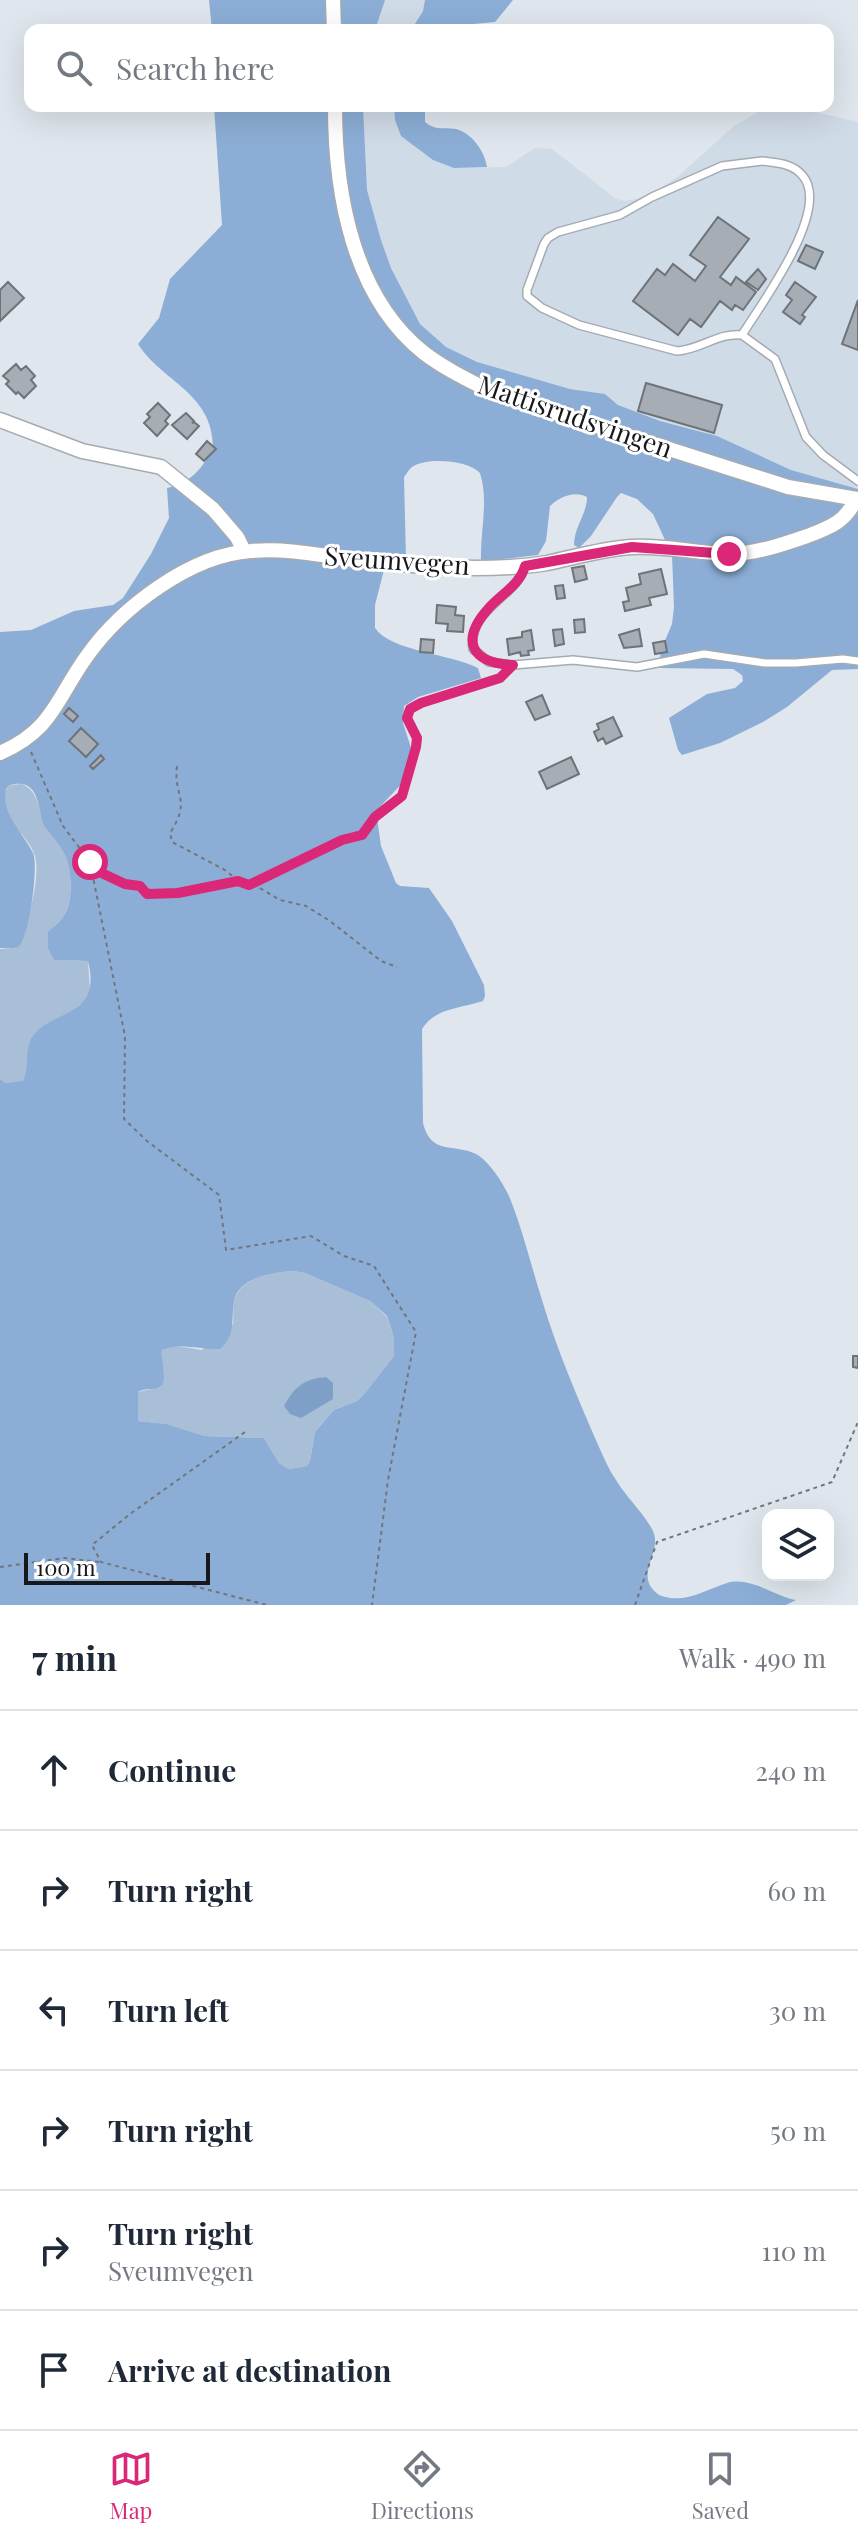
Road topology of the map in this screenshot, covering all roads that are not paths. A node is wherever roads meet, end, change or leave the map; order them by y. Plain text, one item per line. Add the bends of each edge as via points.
1 (333, 0) edge
2 (334, 24) edge
3 (335, 112) edge
4 (742, 335) junction
5 (0, 420) edge
6 (858, 481) edge
7 (857, 498) edge
8 (244, 551) junction
9 (525, 566) junction
10 (858, 661) edge
11 (0, 753) edge

1 - 2 street
3 - 7 street, Mattisrudsvingen via 338,181 354,245 375,294 424,353 494,393 788,487
4 - 4 lane via 677,351 579,325 542,308 527,290 544,244 558,232 620,215 722,166 762,161 789,165 810,186 807,217 773,289
4 - 6 lane via 775,359 806,437
5 - 8 street via 82,451 161,467 213,509
7 - 9 street, Sveumvegen via 836,524 759,551 632,547
8 - 9 street, Sveumvegen via 434,566
8 - 11 street, Sveumvegen via 202,563 128,611 91,651 46,723
9 - 10 lane via 518,581 482,616 473,638 473,649 481,658 500,665 573,660 637,667 704,654 765,663

